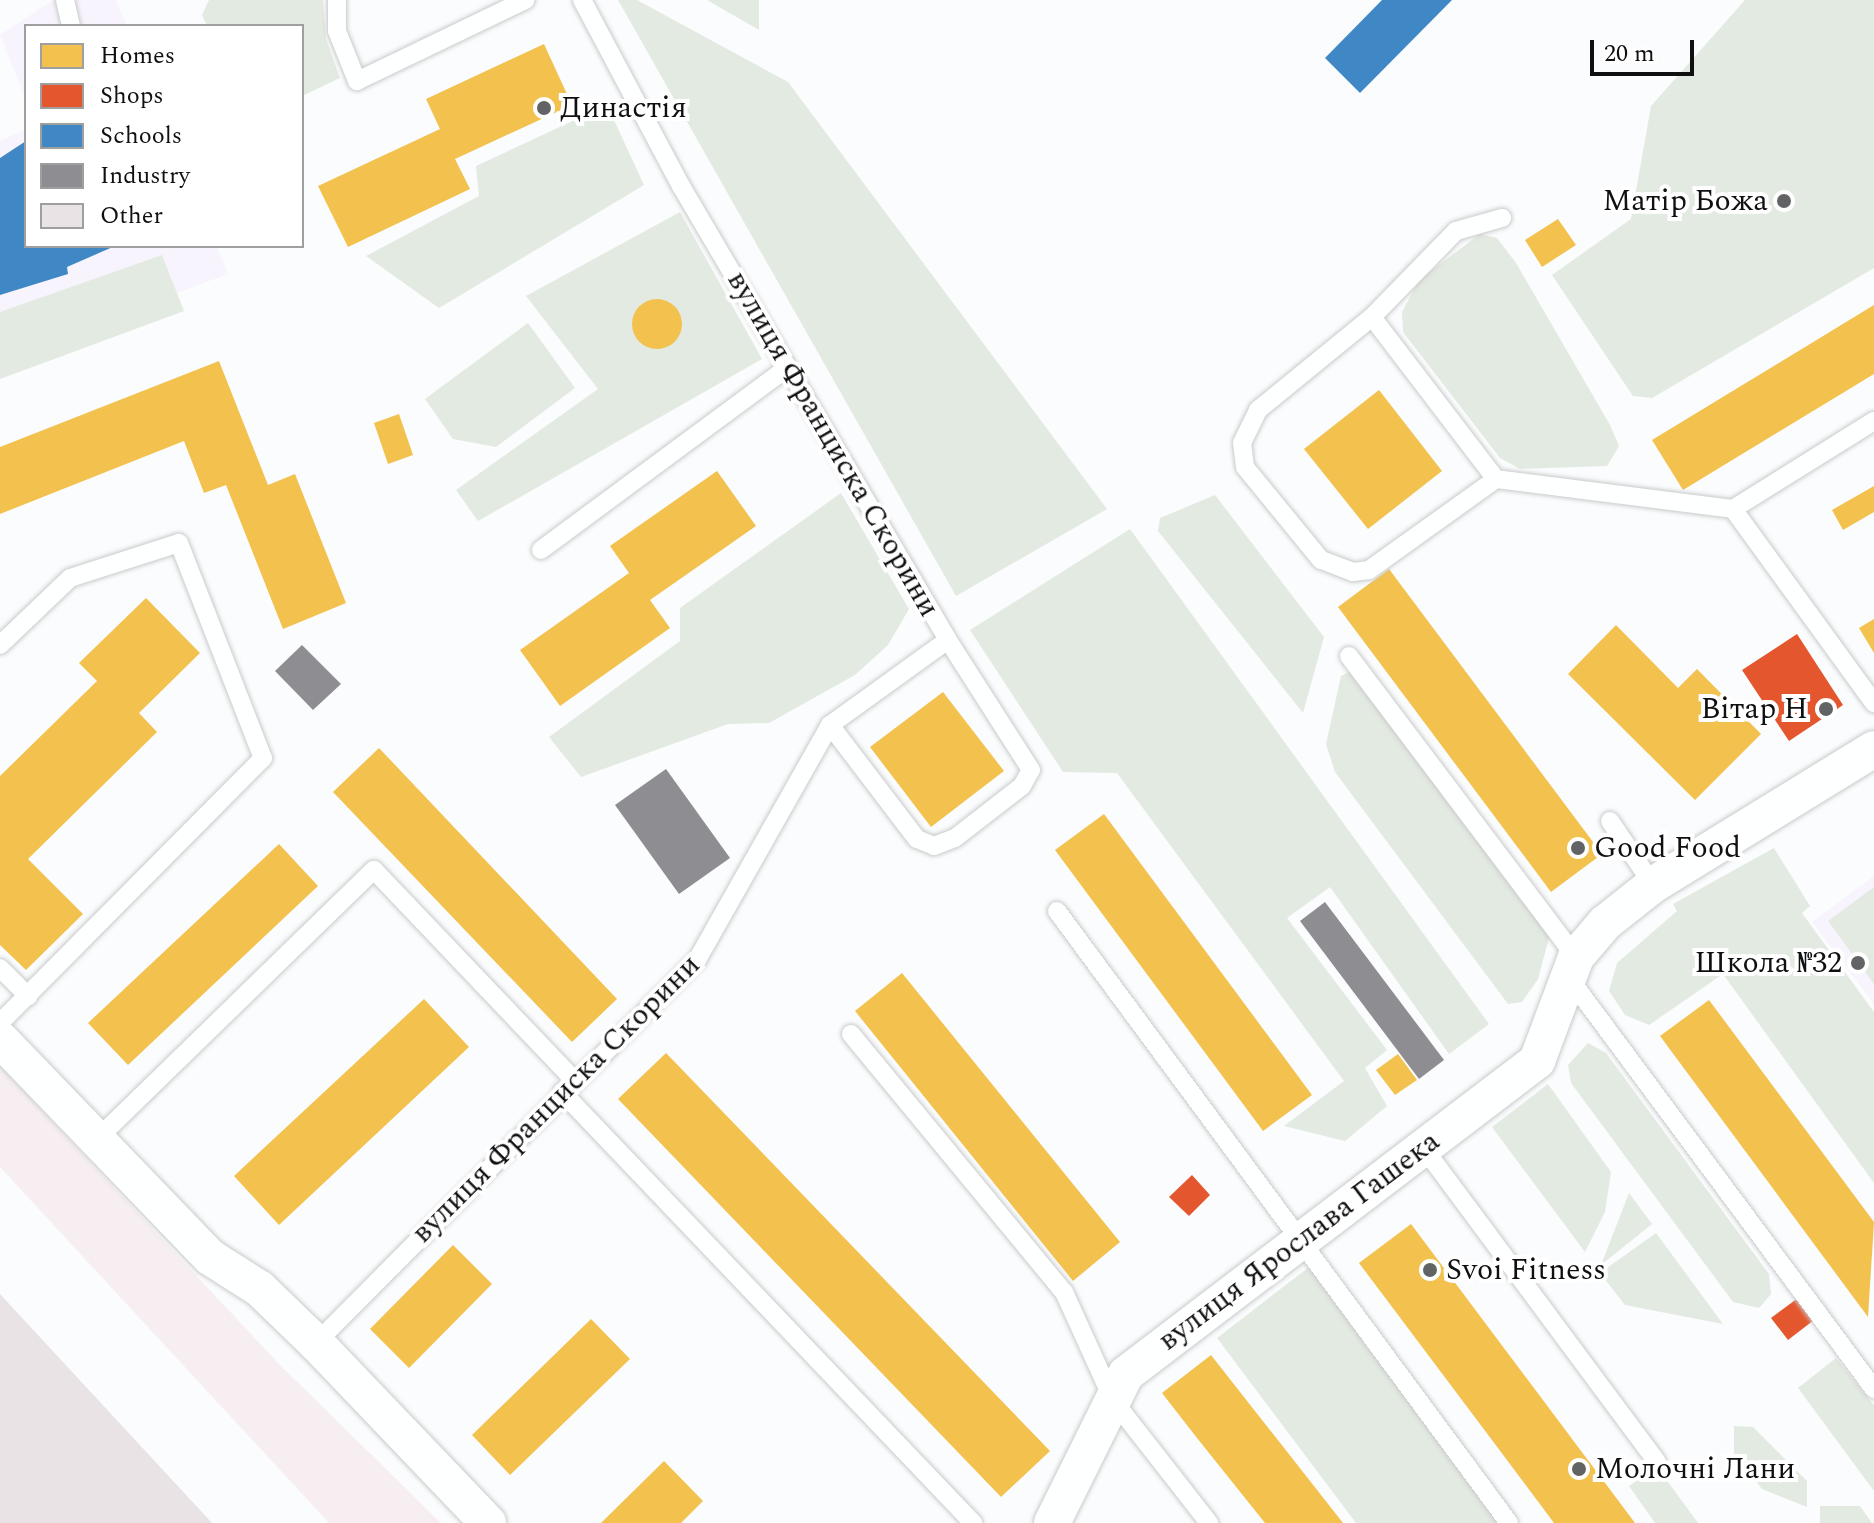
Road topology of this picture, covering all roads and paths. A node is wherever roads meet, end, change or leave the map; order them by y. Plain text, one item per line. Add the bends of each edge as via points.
1 (65, 0) edge
2 (337, 0) edge
3 (525, 0) edge
4 (582, 0) edge
5 (71, 24) edge
6 (1502, 218) dead end
7 (1372, 317) junction
8 (788, 367) junction
9 (1874, 421) edge
10 (1496, 479) junction
11 (1733, 509) junction
12 (541, 550) dead end
13 (948, 640) junction
14 (0, 645) edge
15 (1349, 656) dead end
16 (1874, 703) edge
17 (830, 725) junction
18 (1874, 749) edge
19 (1610, 821) dead end
20 (1653, 885) junction
21 (1057, 911) dead end
22 (0, 968) edge
23 (1574, 970) junction
24 (28, 996) junction
25 (0, 1023) edge
26 (851, 1034) dead end
27 (0, 1039) edge
28 (568, 1086) junction
29 (95, 1141) junction
30 (1423, 1147) junction
31 (1297, 1241) junction
32 (316, 1343) junction
33 (1866, 1362) edge
34 (1874, 1389) edge
35 (1113, 1400) junction
36 (1657, 1462) dead end
37 (488, 1523) edge
38 (973, 1523) edge
39 (1052, 1523) edge
40 (1209, 1523) edge
41 (1509, 1523) edge

1 - 5 lane
2 - 3 lane via 337,31 357,81
4 - 8 lane, вулиця Франциска Скорини
6 - 7 lane via 1456,231
7 - 10 lane
7 - 10 lane via 1258,410 1242,443 1245,467 1321,560 1353,572 1369,570
8 - 12 lane
8 - 13 lane, вулиця Франциска Скорини
9 - 11 lane
10 - 11 lane
11 - 16 lane
13 - 17 lane, вулиця Франциска Скорини
13 - 17 lane via 1031,770 1022,786 955,838 934,846 917,839
14 - 24 lane via 70,578 179,543 263,758
15 - 23 lane
17 - 28 lane, вулиця Франциска Скорини via 697,960
18 - 20 street, вулиця Ярослава Гашека
19 - 20 lane
20 - 23 street, вулиця Ярослава Гашека
21 - 31 lane
22 - 24 lane
23 - 30 street, вулиця Ярослава Гашека via 1537,1061
23 - 33 lane
24 - 25 lane
26 - 35 lane via 1064,1292
27 - 29 street
28 - 29 lane via 374,870
28 - 32 lane, вулиця Франциска Скорини
28 - 38 lane
29 - 32 street via 210,1257 260,1289
30 - 31 street, вулиця Ярослава Гашека
30 - 36 lane
31 - 35 street, вулиця Ярослава Гашека via 1126,1374
31 - 41 lane
32 - 37 street
33 - 34 lane
35 - 39 street, вулиця Ярослава Гашека
35 - 40 lane

